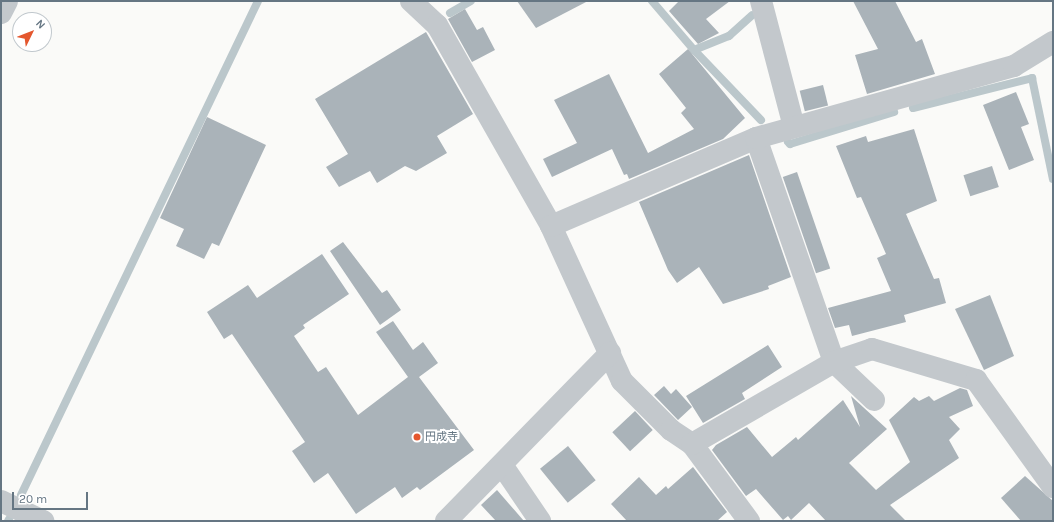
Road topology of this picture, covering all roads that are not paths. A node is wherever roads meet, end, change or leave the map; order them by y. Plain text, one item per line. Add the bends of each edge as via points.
1 (6, 1) edge
2 (411, 1) edge
3 (761, 1) edge
4 (1, 12) edge
5 (1053, 42) edge
6 (794, 127) junction
7 (756, 138) junction
8 (550, 226) junction
9 (610, 353) junction
10 (834, 362) junction
11 (874, 400) dead end
12 (692, 444) junction
13 (502, 465) junction
14 (1053, 487) edge
15 (1, 501) edge
16 (42, 521) edge
17 (446, 521) edge
18 (540, 521) edge
19 (749, 521) edge

1 - 4 street
2 - 8 street via 437,25
3 - 6 street
5 - 6 street via 1014,66
6 - 7 street
7 - 8 street
7 - 10 street
8 - 9 street
9 - 12 street via 622,380 671,430
9 - 13 street
10 - 11 street
10 - 12 street
10 - 14 street via 872,349 976,380
12 - 19 street
13 - 17 street
13 - 18 street
15 - 16 street

